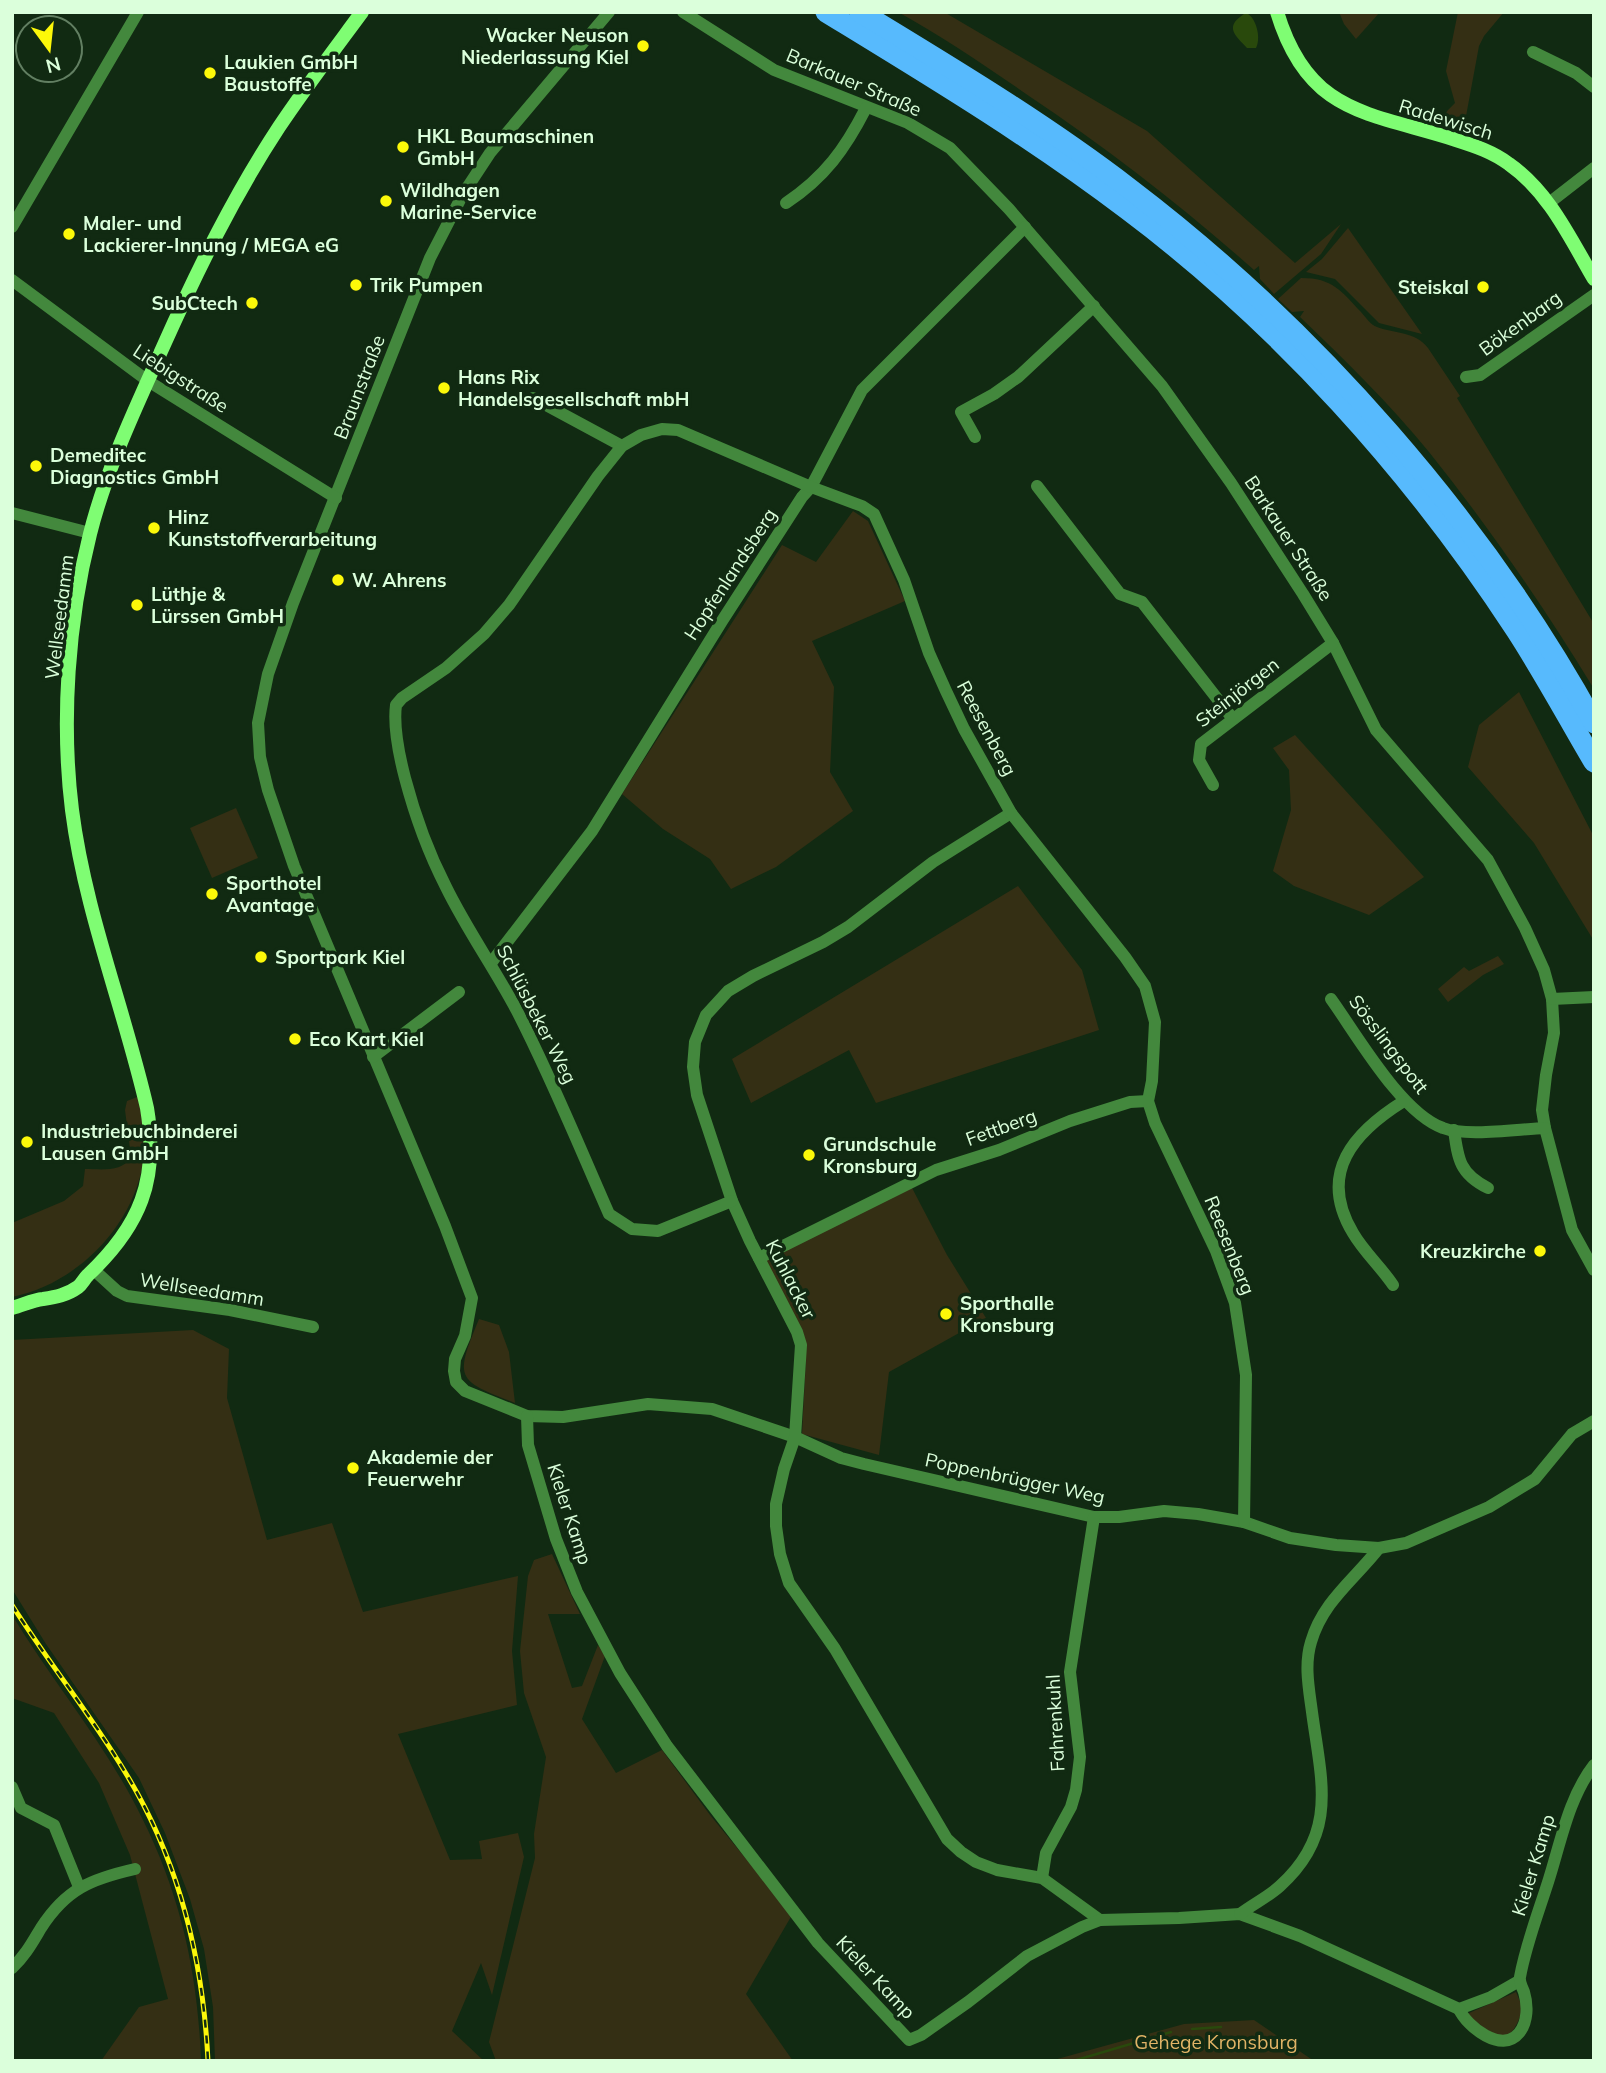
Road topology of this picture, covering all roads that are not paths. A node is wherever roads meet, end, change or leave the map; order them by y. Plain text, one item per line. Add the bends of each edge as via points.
1 (138, 12) edge
2 (362, 12) edge
3 (610, 12) edge
4 (683, 12) edge
5 (826, 12) edge
6 (860, 12) edge
7 (1277, 12) edge
8 (1532, 52) dead end
9 (1594, 87) edge
10 (866, 108) junction
11 (1594, 168) edge
12 (786, 203) dead end
13 (1549, 203) junction
14 (12, 227) edge
15 (1025, 227) junction
16 (1594, 279) edge
17 (12, 280) edge
18 (1594, 295) edge
19 (1094, 306) junction
20 (1466, 377) dead end
21 (148, 381) junction
22 (533, 398) dead end
23 (975, 437) dead end
24 (622, 446) junction
25 (1037, 486) dead end
26 (811, 487) junction
27 (336, 498) junction
28 (12, 513) edge
29 (90, 533) junction
30 (1332, 643) junction
31 (396, 705) joint
32 (1233, 719) junction
33 (1594, 723) edge
34 (1594, 762) edge
35 (1213, 785) dead end
36 (1011, 813) junction
37 (491, 963) junction
38 (460, 992) dead end
39 (1594, 997) edge
40 (1331, 999) dead end
41 (1552, 999) junction
42 (373, 1058) junction
43 (1148, 1101) junction
44 (1404, 1101) junction
45 (1545, 1128) junction
46 (1454, 1130) junction
47 (1488, 1188) dead end
48 (732, 1201) junction
49 (759, 1258) junction
50 (1594, 1270) edge
51 (90, 1273) junction
52 (1393, 1284) dead end
53 (12, 1308) edge
54 (313, 1327) dead end
55 (454, 1371) joint
56 (527, 1416) junction
57 (1594, 1421) edge
58 (795, 1437) junction
59 (1094, 1517) junction
60 (1244, 1522) junction
61 (1379, 1548) junction
62 (1594, 1765) edge
63 (12, 1787) edge
64 (135, 1869) dead end
65 (1042, 1878) junction
66 (79, 1887) junction
67 (1240, 1914) junction
68 (1100, 1920) junction
69 (12, 1968) edge
70 (1519, 1981) junction
71 (1459, 2009) junction

1 - 14 street
2 - 21 main road, Wellseedamm via 280,126 240,191 198,269
3 - 27 street, Braunstraße via 490,153 463,194 430,258
4 - 10 street, Barkauer Straße via 774,70
5 - 34 highway via 1088,181 1158,234 1282,345 1361,427 1454,543 1517,631
6 - 33 highway via 1018,110 1121,182 1292,331 1379,422 1464,525
7 - 13 main road, Radewisch via 1299,62 1331,96 1367,115 1495,155 1517,169
8 - 9 street
10 - 12 street via 836,160
10 - 15 street, Barkauer Straße via 908,123 950,148
11 - 13 street
13 - 16 main road, Radewisch
15 - 19 street, Barkauer Straße
15 - 26 street, Hopfenlandsberg via 862,390
17 - 21 street, Liebigstraße
18 - 20 street, Bökenbarg via 1480,375
19 - 23 street via 1018,377 961,412
19 - 30 street, Barkauer Straße via 1162,386 1231,482
21 - 27 street, Liebigstraße
21 - 29 main road, Wellseedamm
22 - 24 street
24 - 26 street, Reesenberg via 641,435 677,430
24 - 31 street, Reesenberg via 484,634
25 - 32 street via 1120,594 1142,602
26 - 36 street, Reesenberg via 874,514 946,691
26 - 37 street, Hopfenlandsberg via 592,831
27 - 42 street, Braunstraße via 276,650 258,723 261,757 278,821
28 - 29 street
29 - 51 main road, Wellseedamm via 71,644 66,740 71,807 91,912 152,1137 149,1178 139,1209 118,1244
30 - 32 street, Steinjörgen
30 - 41 street, Barkauer Straße via 1376,730 1488,860 1525,928
31 - 37 street, Schlüsbeker Weg via 401,763 418,823 447,889
32 - 35 street, Steinjörgen via 1201,744 1199,760
36 - 43 street, Reesenberg via 1145,986 1155,1022
36 - 48 street, Kuhlacker via 933,862 840,932 727,991 706,1015 695,1042 696,1095
37 - 48 street, Schlüsbeker Weg via 548,1076 609,1214 632,1229 658,1231
38 - 42 street
39 - 41 street
40 - 44 street, Sösslingspott
41 - 45 street, Barkauer Straße via 1554,1034 1542,1110
42 - 55 street, Braunstraße via 472,1298
43 - 49 street, Fettberg via 1130,1102 1070,1121 936,1170
43 - 60 street, Reesenberg via 1235,1303 1246,1375
44 - 46 street, Sösslingspott via 1424,1118
44 - 52 street via 1357,1138 1338,1174 1345,1218
45 - 46 street, Sösslingspott
45 - 50 street, Barkauer Straße via 1572,1230
46 - 47 street via 1457,1157 1468,1177
48 - 49 street, Kuhlacker
49 - 58 street, Kuhlacker via 801,1345
51 - 53 main road, Wellseedamm via 43,1299
51 - 54 street, Wellseedamm via 127,1296
55 - 56 street, Poppenbrügger Weg via 456,1382 465,1391
56 - 58 street, Poppenbrügger Weg via 563,1417 649,1404 690,1406
56 - 68 street, Kieler Kamp via 528,1445 556,1539 577,1592 620,1673 667,1746 818,1943 909,2040 1027,1956
57 - 61 street, Poppenbrügger Weg via 1572,1434 1535,1479 1489,1507 1406,1543
58 - 59 street, Poppenbrügger Weg via 841,1458
58 - 65 street, Kuhlacker via 776,1504 777,1541 789,1583 835,1649 947,1839 976,1862
59 - 60 street, Poppenbrügger Weg via 1164,1511
59 - 65 street, Fahrenkuhl via 1070,1672 1080,1756 1076,1790 1046,1853
60 - 61 street, Poppenbrügger Weg via 1290,1538
61 - 67 street via 1344,1583 1321,1615 1310,1644 1307,1676 1322,1789 1321,1823 1307,1855 1282,1884
62 - 70 street, Kieler Kamp via 1581,1783 1568,1818
63 - 66 street via 21,1808 54,1825
64 - 66 street
65 - 68 street, Kuhlacker
66 - 69 street via 61,1902
67 - 68 street, Kieler Kamp
67 - 71 street, Kieler Kamp via 1300,1936
70 - 71 street
70 - 71 street, Kieler Kamp via 1527,2010 1517,2035 1494,2040 1463,2018

